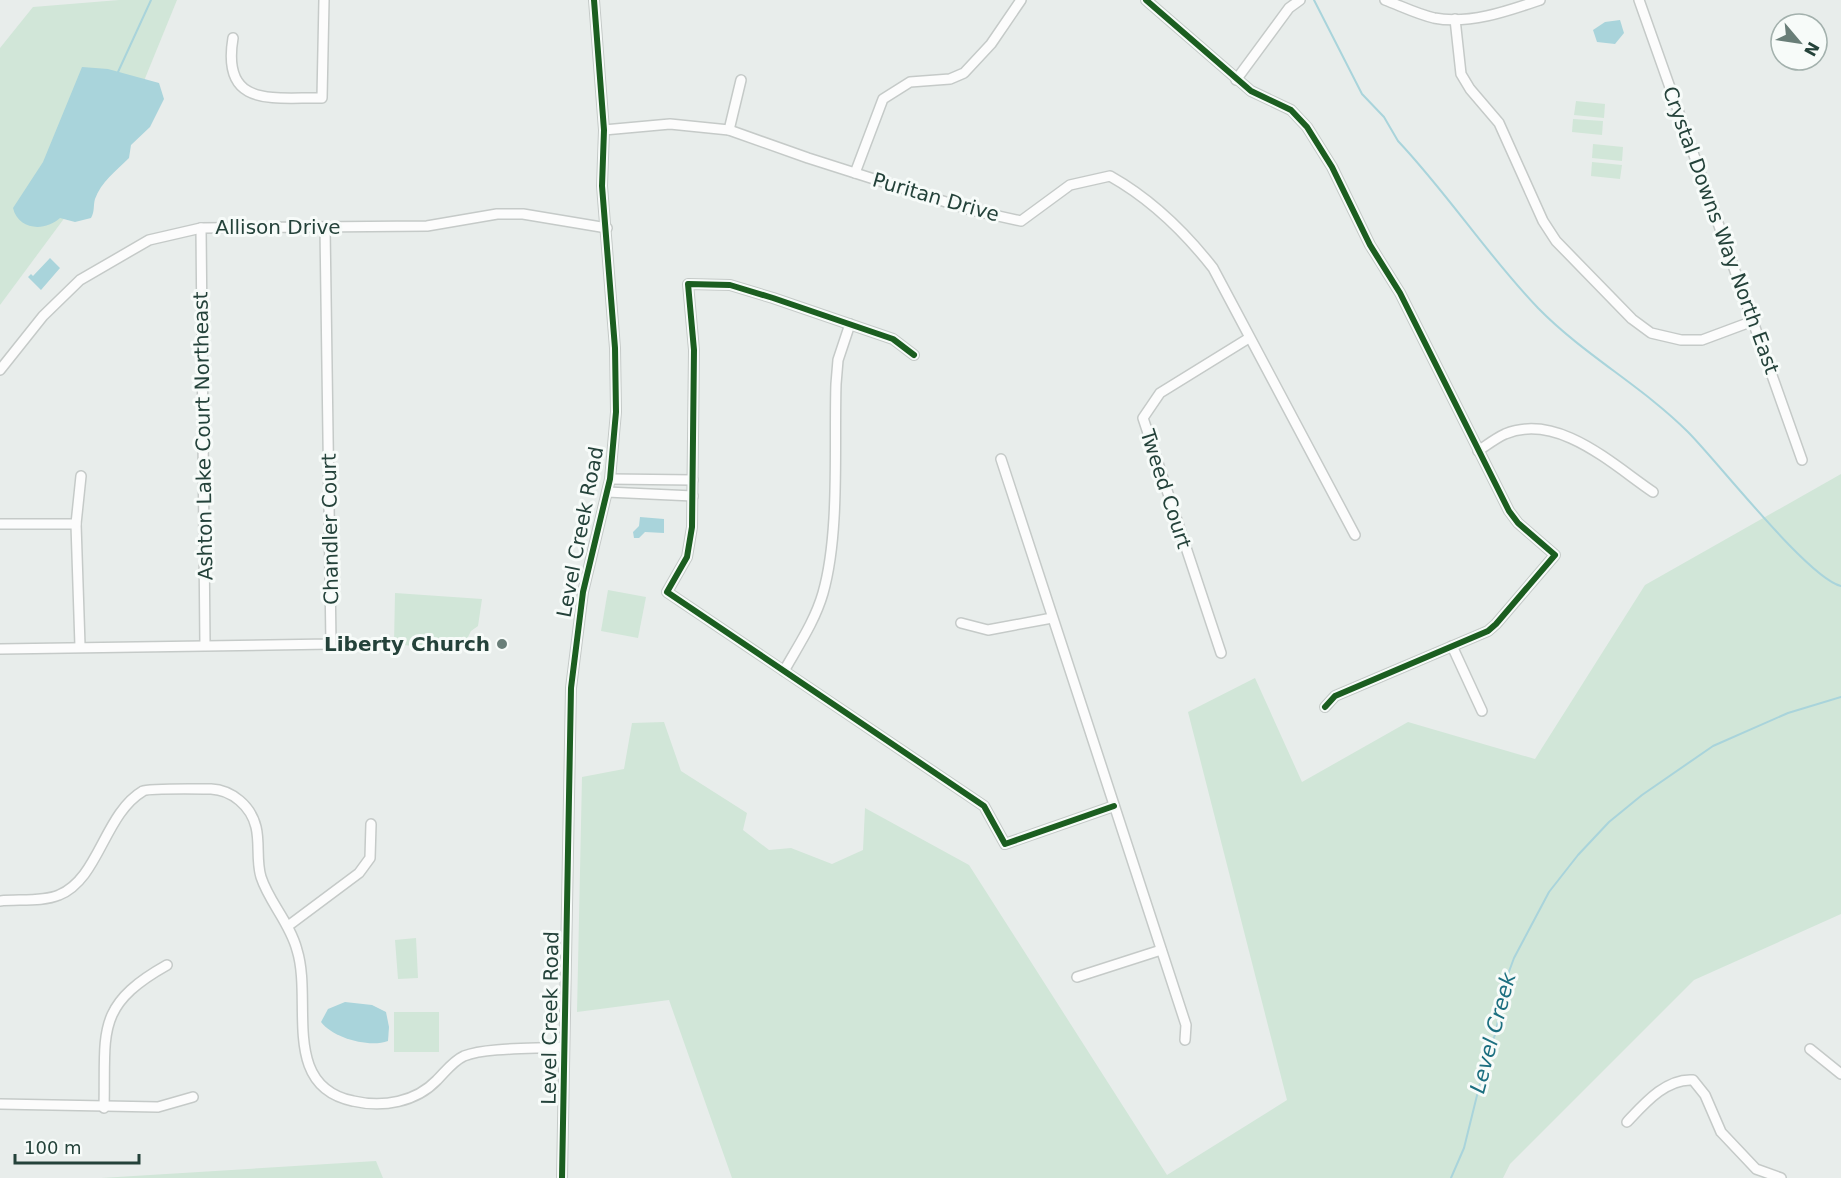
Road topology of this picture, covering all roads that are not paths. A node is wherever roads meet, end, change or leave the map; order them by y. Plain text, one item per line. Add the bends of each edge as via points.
1 (324, 0) edge
2 (594, 0) edge
3 (1021, 0) edge
4 (1300, 0) edge
5 (1385, 0) edge
6 (1540, 0) edge
7 (1639, 0) edge
8 (1150, 1) edge
9 (1455, 20) junction
10 (233, 38) dead end
11 (741, 80) dead end
12 (1236, 80) junction
13 (604, 130) junction
14 (729, 130) junction
15 (855, 173) junction
16 (325, 227) junction
17 (201, 228) junction
18 (607, 228) junction
19 (1753, 321) junction
20 (850, 324) junction
21 (1249, 339) junction
22 (914, 355) dead end
23 (0, 370) edge
24 (1478, 451) junction
25 (1000, 459) dead end
26 (1802, 460) dead end
27 (81, 476) dead end
28 (610, 479) junction
29 (693, 480) junction
30 (607, 492) junction
31 (1653, 492) dead end
32 (693, 496) junction
33 (0, 524) edge
34 (76, 524) junction
35 (1355, 535) dead end
36 (1052, 618) junction
37 (961, 623) dead end
38 (205, 644) junction
39 (80, 646) junction
40 (1452, 646) junction
41 (0, 649) edge
42 (1221, 652) dead end
43 (784, 671) junction
44 (1325, 707) dead end
45 (1482, 711) dead end
46 (1114, 806) junction
47 (371, 824) dead end
48 (0, 901) edge
49 (288, 926) junction
50 (1161, 950) junction
51 (167, 965) dead end
52 (1077, 976) dead end
53 (1185, 1040) dead end
54 (563, 1047) junction
55 (1810, 1048) dead end
56 (1841, 1074) edge
57 (193, 1097) dead end
58 (0, 1104) edge
59 (104, 1107) junction
60 (1627, 1122) dead end
61 (562, 1178) edge
62 (1781, 1178) edge

1 - 10 street via 322,98 256,97 234,75
2 - 13 street, Level Creek Road
3 - 15 street via 991,44 964,73 950,79 910,82 883,99
4 - 12 street via 1289,8
5 - 9 street via 1434,18
6 - 9 street via 1505,12
7 - 19 street, Crystal Downs Way North East
8 - 12 street
9 - 19 street via 1461,74 1499,123 1543,221 1556,241 1632,319 1651,333 1681,340 1702,340
11 - 14 street
12 - 24 street via 1291,110 1307,127 1400,293
13 - 14 street, Puritan Drive via 670,124
13 - 18 street, Level Creek Road via 602,186
14 - 15 street, Puritan Drive
15 - 21 street, Puritan Drive via 971,210 1021,221 1070,184 1110,176 1135,190 1193,242 1213,268
16 - 17 street, Allison Drive
16 - 18 street, Allison Drive via 428,226 497,213
16 - 38 street, Chandler Court via 331,644
17 - 23 street, Allison Drive via 149,240 80,280 43,316
17 - 38 street, Ashton Lake Court Northeast
18 - 28 street, Level Creek Road via 616,412
19 - 26 street, Crystal Downs Way North East
20 - 22 street via 893,339
20 - 29 street via 730,285 688,284 693,350
20 - 43 street via 838,360 836,384 831,558 816,612
21 - 35 street, Puritan Drive
21 - 42 street, Tweed Court via 1160,393 1143,418
24 - 31 street via 1505,434 1524,429 1555,431 1584,445
24 - 40 street via 1518,524 1555,555 1496,624
25 - 36 street
27 - 34 street
28 - 29 street
28 - 30 street, Level Creek Road
29 - 32 street
30 - 32 street
30 - 54 street, Level Creek Road via 583,592 571,688
32 - 43 street via 687,557 668,592
33 - 34 street
34 - 39 street
36 - 37 street via 988,630
36 - 46 street
38 - 39 street, Chandler Court
39 - 41 street, Chandler Court
40 - 44 street via 1335,696
40 - 45 street
43 - 46 street via 984,806 1005,844
46 - 50 street
47 - 49 street via 370,858 359,873
48 - 49 street via 57,896 77,884 123,809 145,790 213,789 233,794 247,808 256,827 261,877
49 - 54 street via 301,964 305,1058 317,1080 340,1097 373,1103 410,1100 424,1092 452,1064 472,1053
50 - 52 street
50 - 53 street via 1186,1025
51 - 59 street via 132,988 113,1009 106,1028
54 - 61 street, Level Creek Road
55 - 56 street
57 - 59 street via 158,1107
58 - 59 street
60 - 62 street via 1650,1098 1671,1084 1693,1080 1706,1095 1721,1132 1756,1169

